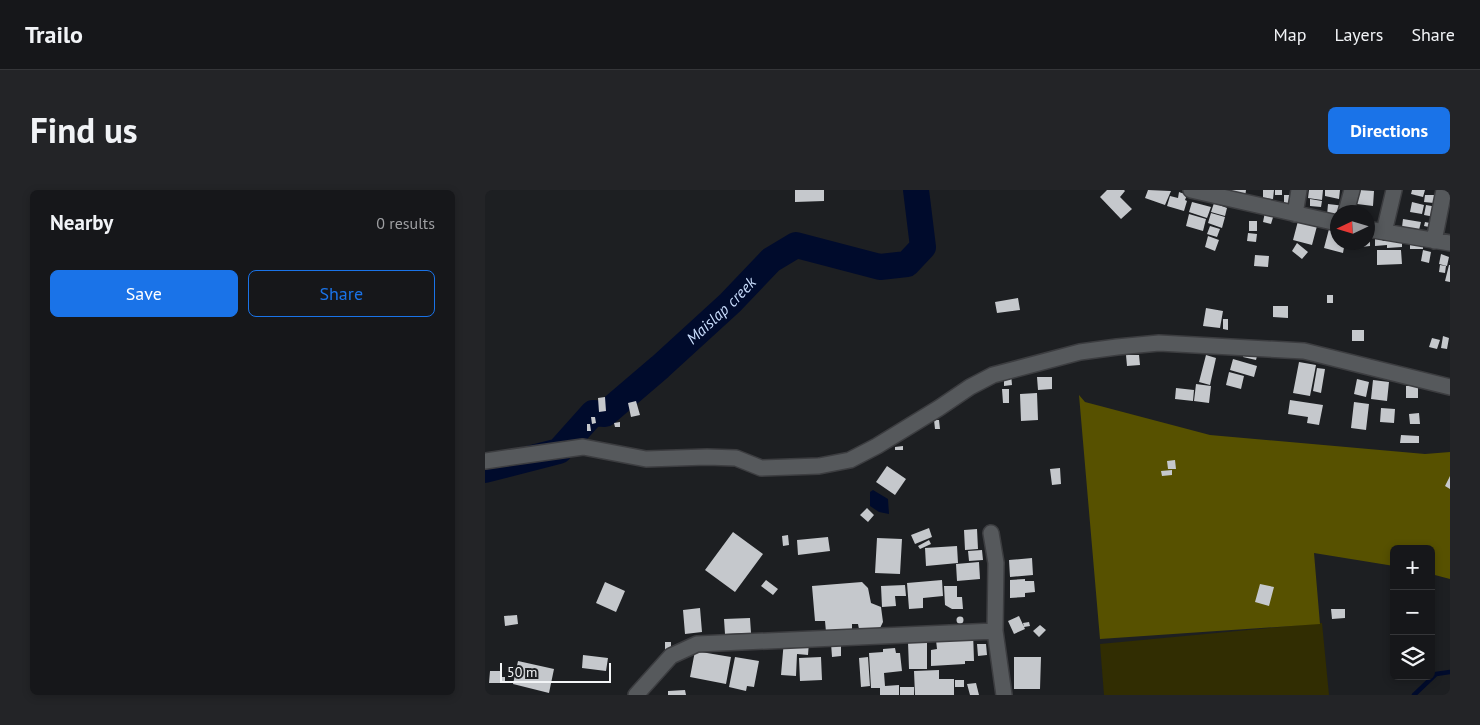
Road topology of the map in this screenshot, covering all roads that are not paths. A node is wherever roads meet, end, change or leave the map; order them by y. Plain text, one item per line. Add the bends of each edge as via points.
1 (1299, 190) edge
2 (1352, 190) edge
3 (1394, 190) edge
4 (1444, 190) edge
5 (1197, 191) edge
6 (1251, 197) edge
7 (1347, 205) edge
8 (1295, 214) junction
9 (1330, 222) edge
10 (1375, 230) edge
11 (1384, 232) junction
12 (1434, 241) junction
13 (1450, 243) edge
14 (1450, 387) edge
15 (485, 461) edge
16 (991, 533) dead end
17 (995, 631) junction
18 (636, 695) edge
19 (1004, 695) edge

1 - 8 street
2 - 7 street
3 - 11 street
4 - 12 street
5 - 6 street
6 - 8 street
8 - 9 street
10 - 11 street
11 - 12 street
12 - 13 street
14 - 15 street via 1304,351 1159,343 1117,346 1079,352 993,375 877,446 850,460 819,466 761,468 736,458 646,459 583,447
16 - 17 street via 996,562
17 - 18 street via 697,644 671,656
17 - 19 street

